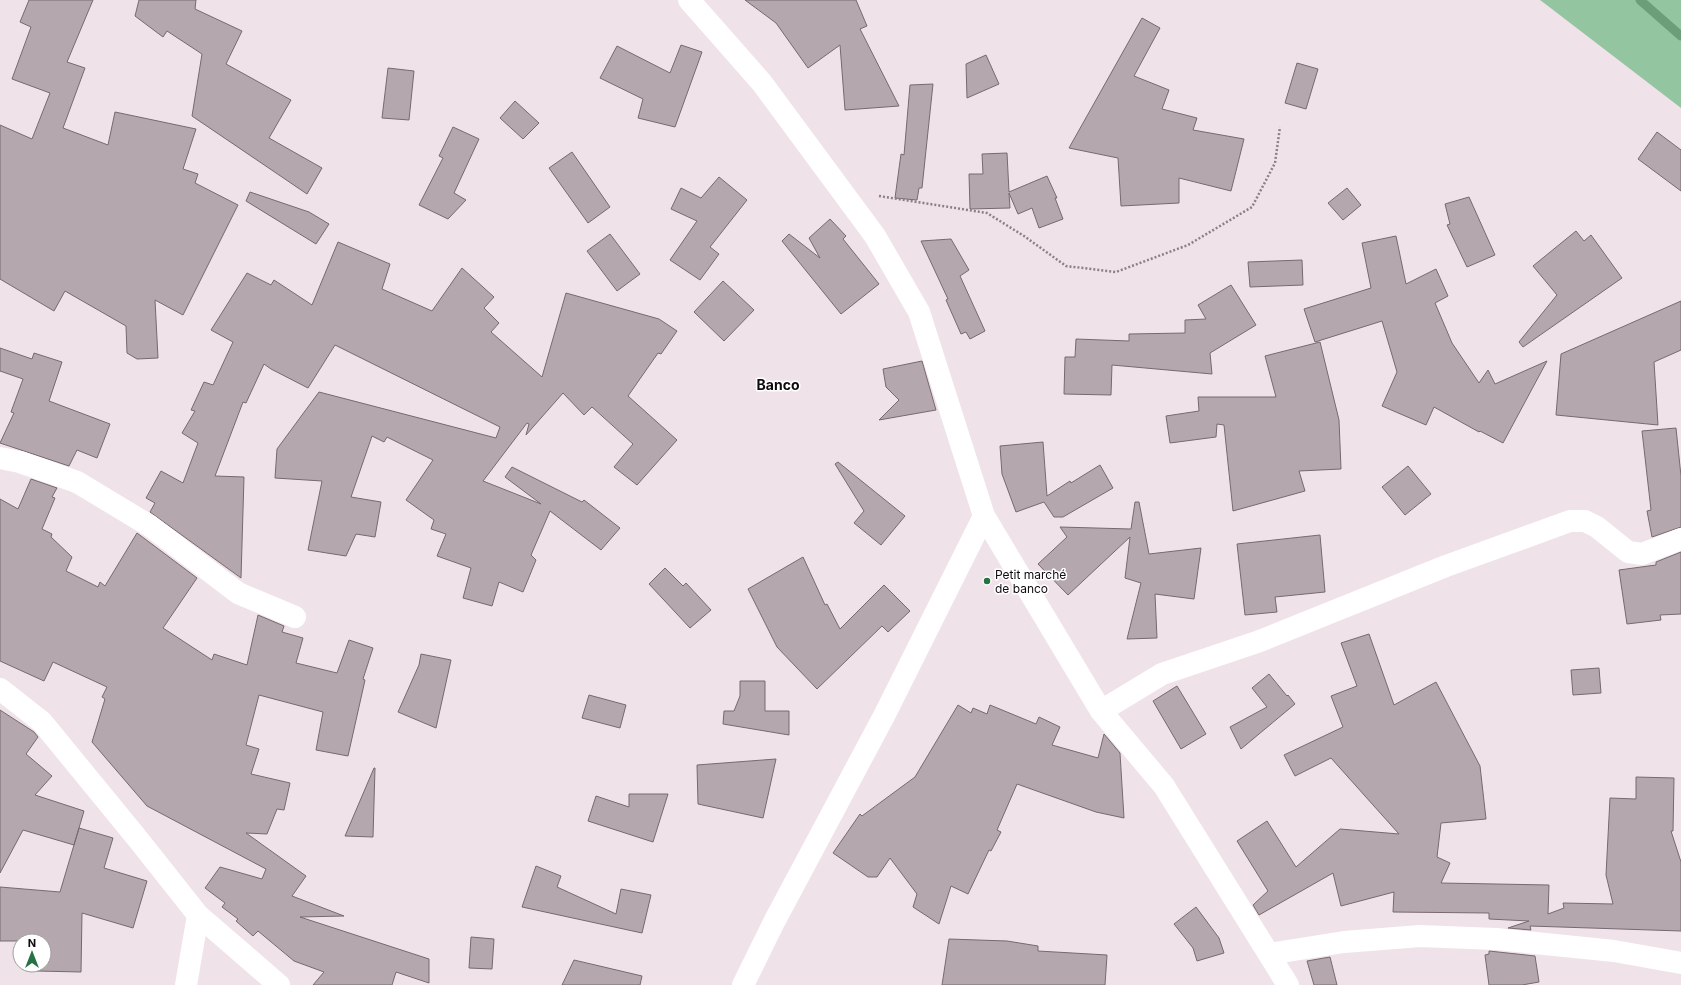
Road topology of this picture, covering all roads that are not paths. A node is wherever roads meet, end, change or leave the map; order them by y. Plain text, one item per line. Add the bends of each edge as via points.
1 (689, 0) edge
2 (0, 458) edge
3 (984, 516) junction
4 (1681, 539) edge
5 (294, 617) dead end
6 (0, 689) edge
7 (1101, 711) junction
8 (198, 915) junction
9 (1269, 954) junction
10 (1681, 963) edge
11 (186, 985) edge
12 (279, 985) edge
13 (743, 985) edge
14 (1288, 985) edge

1 - 3 street via 762,82 841,189 875,236 919,312
2 - 5 street via 20,462 78,482 150,526 238,593
3 - 7 street
3 - 13 street via 884,716
4 - 7 street via 1642,554 1628,552 1597,527 1585,521 1570,521 1446,566 1260,641 1162,674
6 - 8 street via 42,722
7 - 9 street via 1164,786
8 - 11 street
8 - 12 street
9 - 10 street via 1344,942 1420,936 1496,939 1614,951
9 - 14 street

